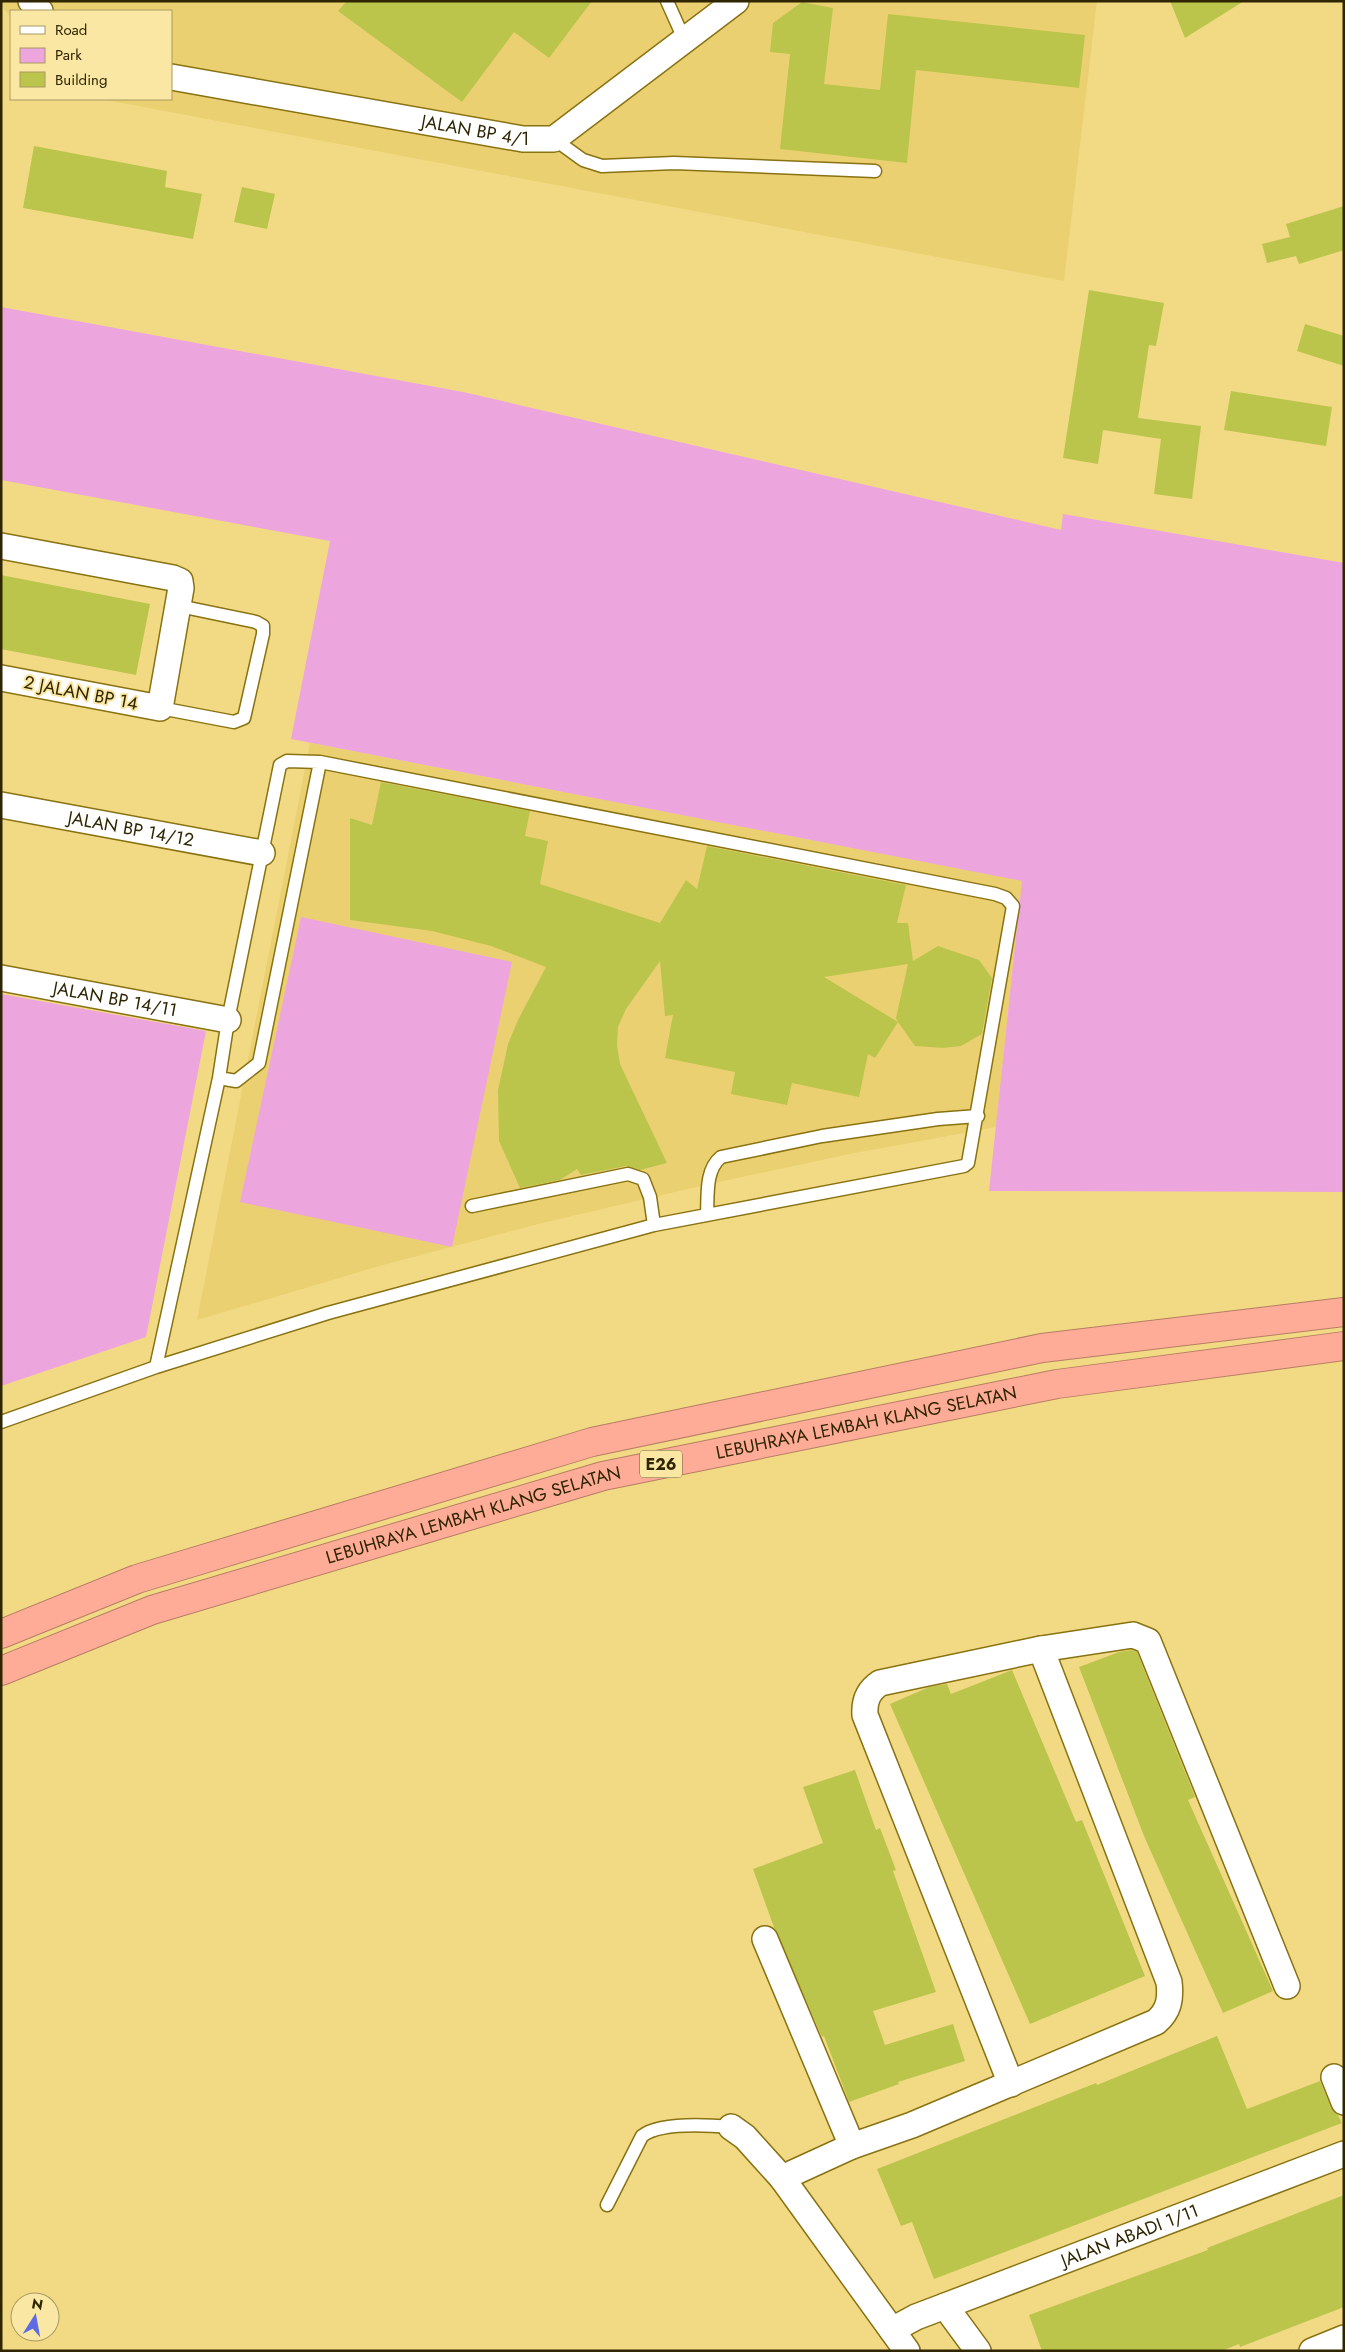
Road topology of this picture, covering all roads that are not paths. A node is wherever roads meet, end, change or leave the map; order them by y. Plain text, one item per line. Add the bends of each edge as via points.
1 (667, 1) edge
2 (736, 1) edge
3 (684, 39) junction
4 (172, 77) edge
5 (554, 139) junction
6 (875, 171) dead end
7 (1, 546) edge
8 (179, 606) junction
9 (1, 678) edge
10 (160, 708) junction
11 (320, 762) junction
12 (1, 804) edge
13 (262, 853) junction
14 (1, 978) edge
15 (228, 1020) junction
16 (219, 1078) junction
17 (978, 1116) junction
18 (472, 1206) dead end
19 (707, 1214) junction
20 (654, 1225) junction
21 (1344, 1312) edge
22 (1344, 1346) edge
23 (156, 1367) junction
24 (1, 1422) edge
25 (1, 1634) edge
26 (1041, 1649) junction
27 (1, 1671) edge
28 (765, 1939) dead end
29 (1287, 1986) dead end
30 (1334, 2077) dead end
31 (1011, 2084) junction
32 (1344, 2102) edge
33 (731, 2127) joint
34 (852, 2146) junction
35 (1344, 2154) edge
36 (782, 2178) junction
37 (607, 2205) dead end
38 (945, 2306) junction
39 (892, 2330) junction
40 (1344, 2338) edge
41 (907, 2351) edge
42 (978, 2351) edge
43 (1312, 2351) edge

1 - 3 lane
2 - 3 street, JALAN BP 4/1
3 - 5 street, JALAN BP 4/1
4 - 5 street, JALAN BP 4/1 via 523,139
5 - 6 lane via 583,160 602,166 674,163
7 - 8 street via 173,578 180,581 182,588
8 - 10 street
8 - 10 lane via 256,622 263,626 263,634 244,718 234,722
9 - 10 street, 2 JALAN BP 14
11 - 13 lane via 287,761 280,765
11 - 16 lane via 259,1063 236,1081
11 - 17 lane via 1006,898 1013,906
12 - 13 street, JALAN BP 14/12
13 - 15 lane
14 - 15 street, JALAN BP 14/11
15 - 16 lane
16 - 23 lane
17 - 19 lane via 968,1163 964,1166
17 - 19 lane via 822,1136 721,1157 713,1164
18 - 20 lane via 628,1174 643,1180 650,1197
19 - 20 lane
20 - 23 lane via 328,1313
21 - 25 highway, LEBUHRAYA LEMBAH KLANG SELATAN / E26 via 1042,1348 592,1442 136,1579
22 - 27 highway, LEBUHRAYA LEMBAH KLANG SELATAN / E26 via 1057,1384 602,1476 152,1610
23 - 24 lane
26 - 29 street via 1133,1635 1148,1641
26 - 31 street via 1169,1982 1170,1994 1164,2015 1156,2022
26 - 31 street via 880,1683 872,1689 864,1706
28 - 34 street
30 - 32 street
31 - 34 street
33 - 36 street via 745,2136
33 - 37 lane via 705,2125 650,2130 642,2136
34 - 36 street
35 - 38 street, JALAN ABADI 1/11
36 - 39 street
38 - 39 street, JALAN ABADI 1/11
38 - 42 street
39 - 41 street
40 - 43 street

